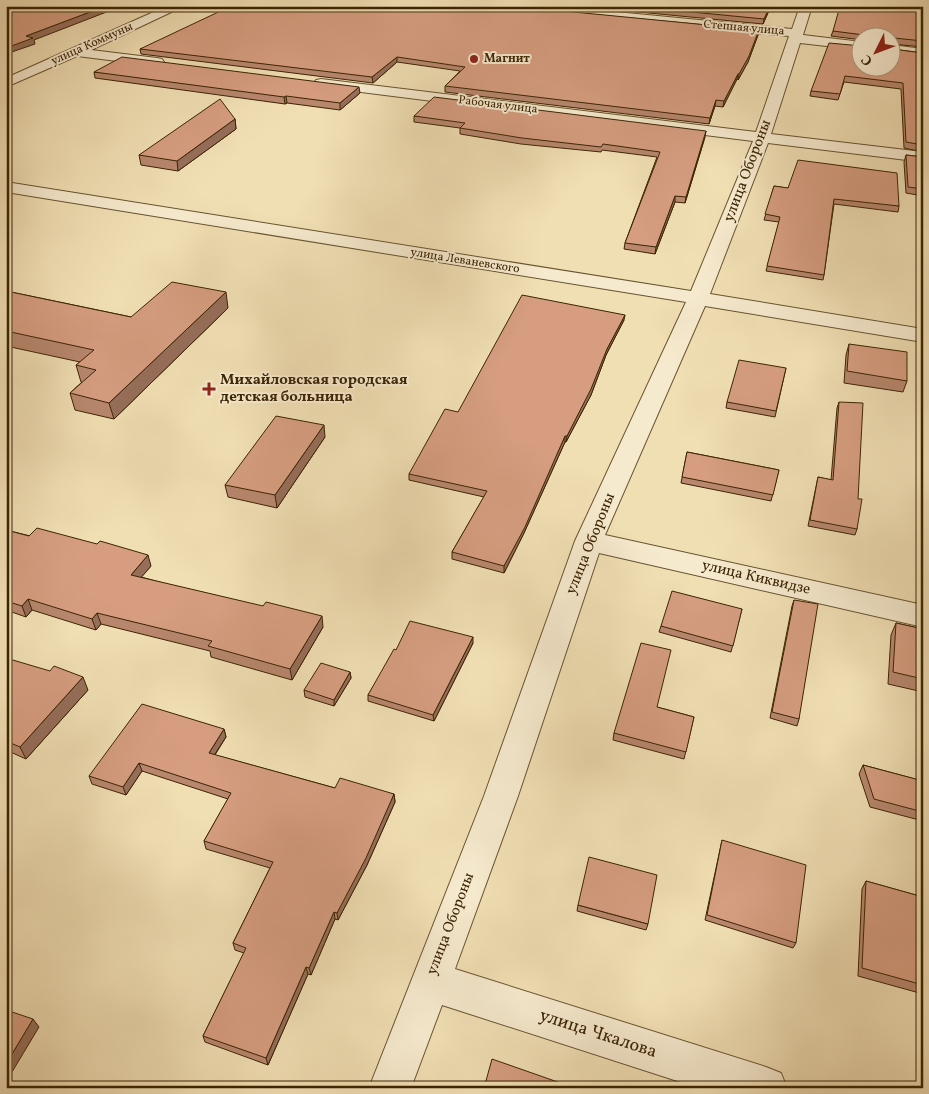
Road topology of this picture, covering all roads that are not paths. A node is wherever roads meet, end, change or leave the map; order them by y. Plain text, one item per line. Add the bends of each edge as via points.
1 (178, 6) edge
2 (513, 6) edge
3 (806, 6) edge
4 (795, 36) junction
5 (852, 45) edge
6 (902, 50) edge
7 (74, 52) junction
8 (923, 53) edge
9 (172, 64) edge
10 (310, 81) edge
11 (6, 83) edge
12 (762, 137) junction
13 (923, 157) edge
14 (6, 187) edge
15 (699, 297) junction
16 (923, 336) edge
17 (589, 541) junction
18 (923, 616) edge
19 (430, 980) junction
20 (390, 1088) edge
21 (766, 1088) edge

1 - 7 street, улица Коммуны
2 - 4 street, Степная улица
3 - 4 street, улица Обороны
4 - 5 street, Степная улица
4 - 12 street, улица Обороны
6 - 8 street
7 - 9 street
7 - 11 street, улица Коммуны
10 - 12 street, Рабочая улица
12 - 13 street, Рабочая улица
12 - 15 street, улица Обороны
14 - 15 street, улица Леваневского
15 - 16 street, улица Леваневского
15 - 17 street, улица Обороны
17 - 18 street, улица Киквидзе
17 - 19 street, улица Обороны via 501,796
19 - 20 street, улица Обороны
19 - 21 street, улица Чкалова

